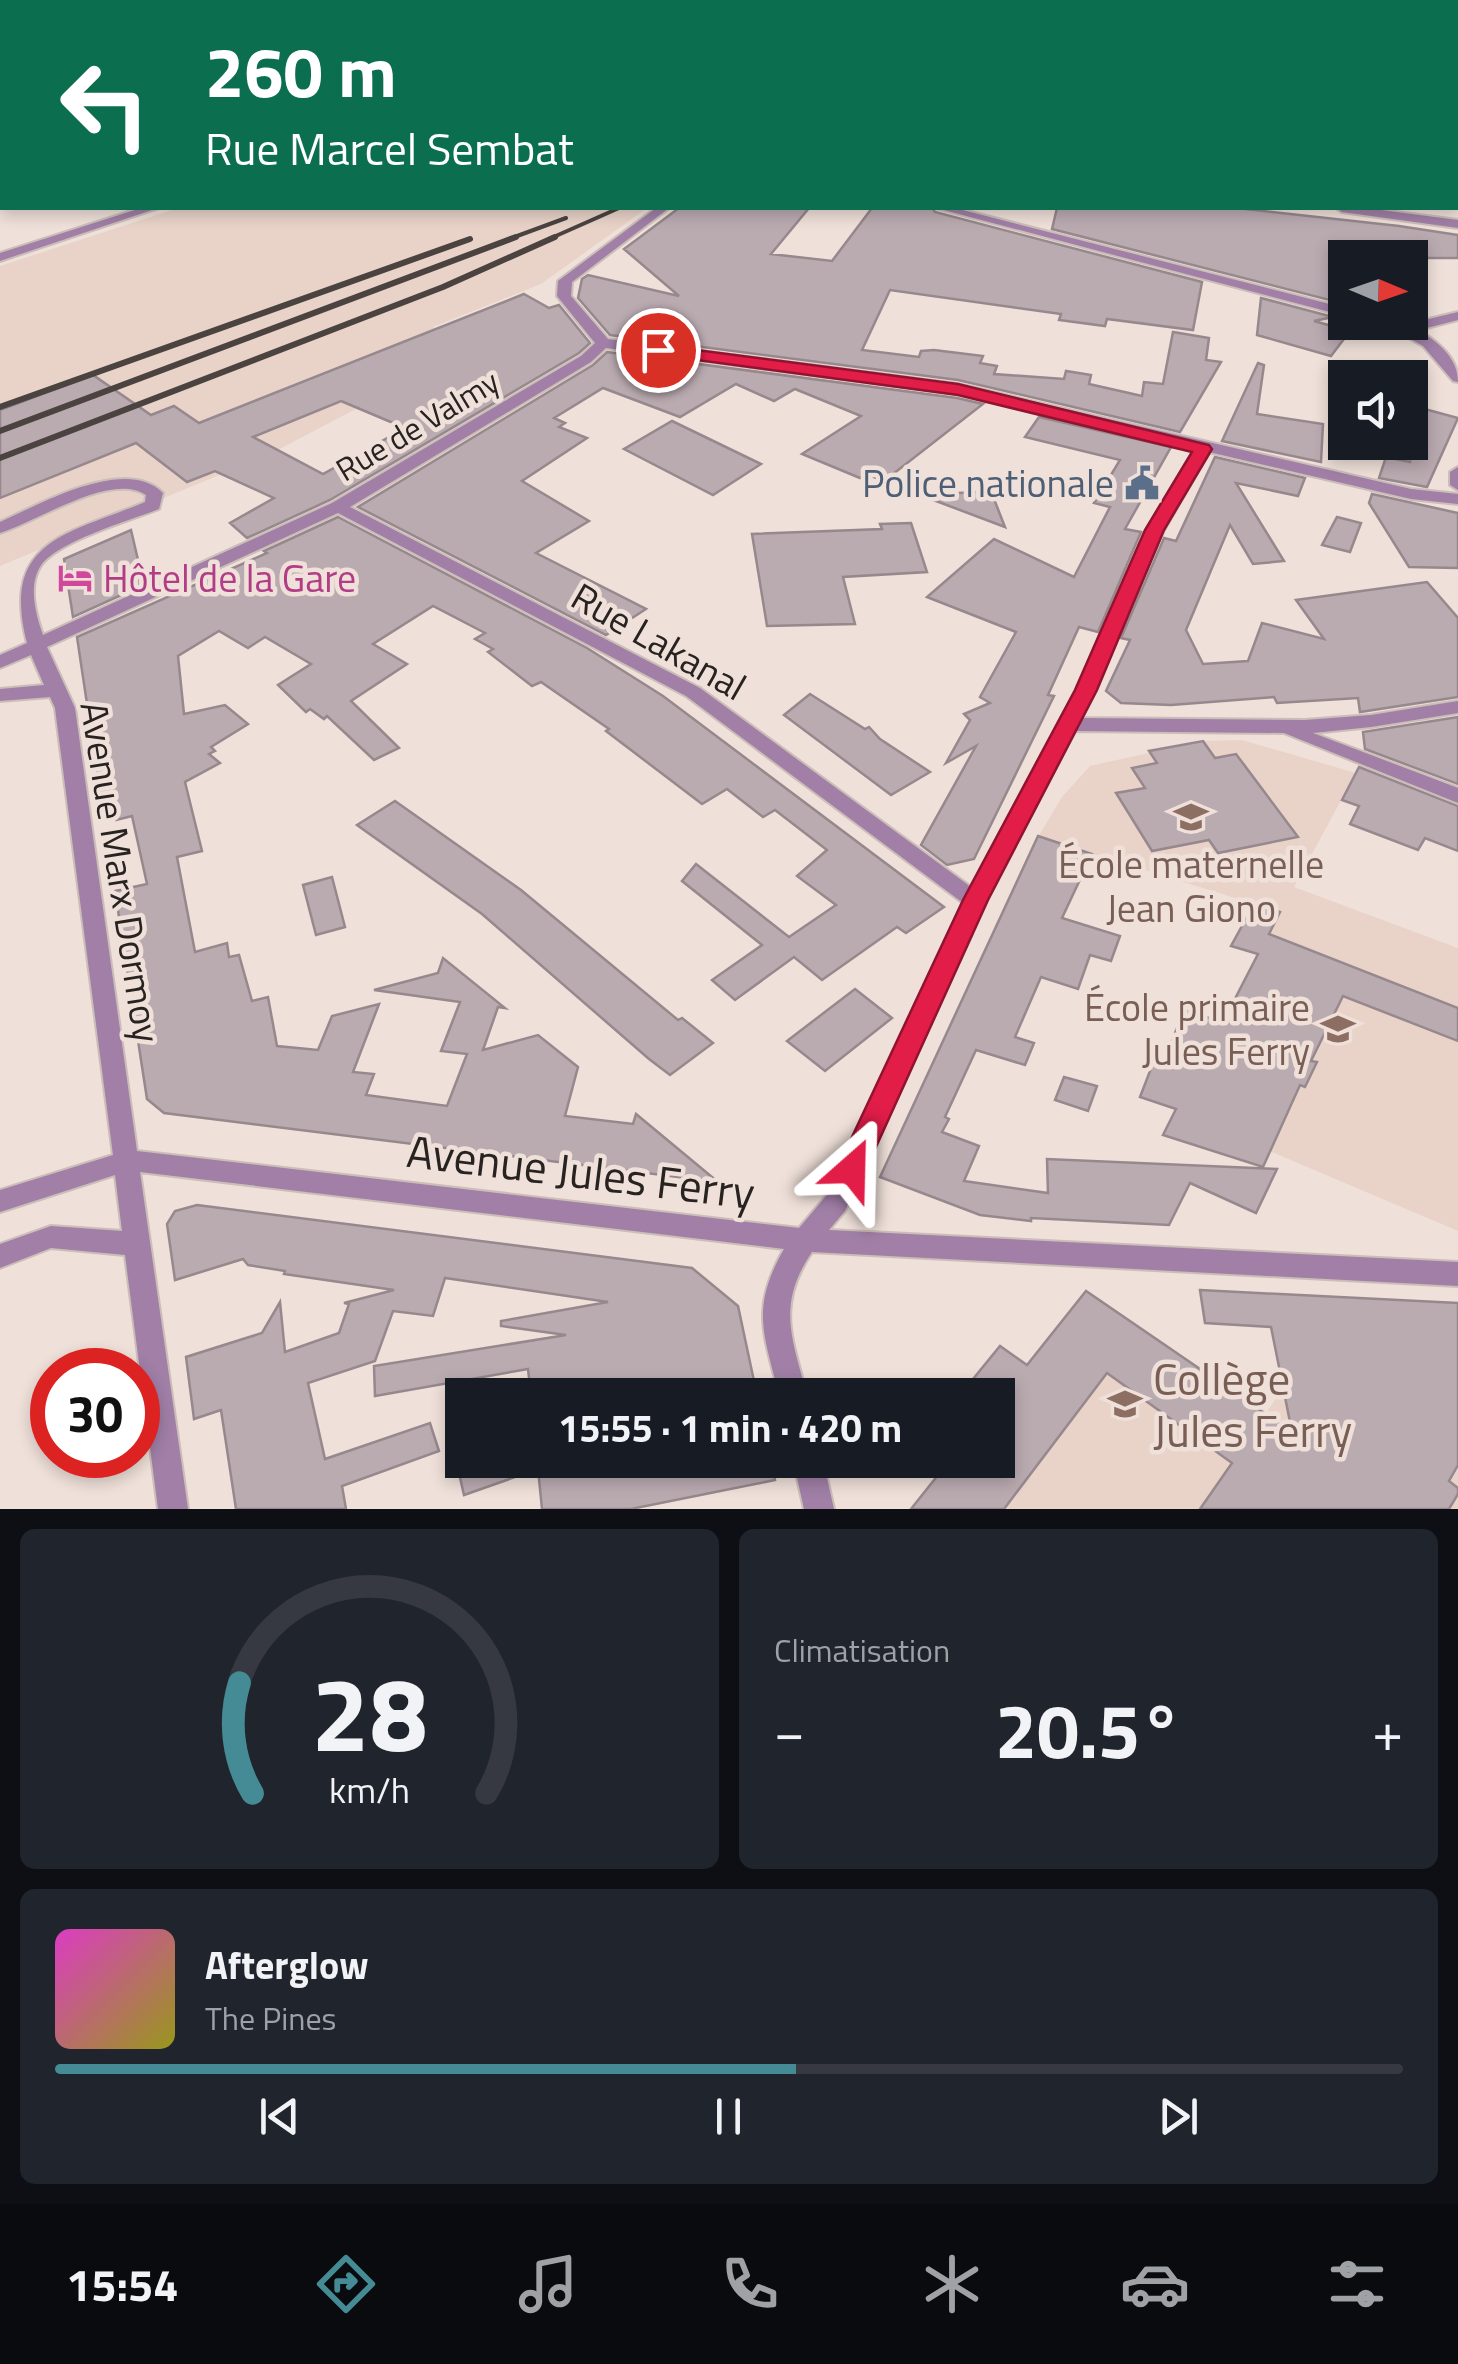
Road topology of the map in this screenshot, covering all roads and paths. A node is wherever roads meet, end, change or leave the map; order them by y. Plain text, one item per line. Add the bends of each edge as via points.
1 (660, 210) edge
2 (950, 210) edge
3 (1356, 210) edge
4 (126, 211) edge
5 (1458, 224) edge
6 (0, 257) edge
7 (1328, 308) edge
8 (1458, 316) edge
9 (1428, 324) edge
10 (1428, 340) edge
11 (603, 343) junction
12 (1458, 378) edge
13 (1203, 449) junction
14 (1458, 472) edge
15 (1458, 485) edge
16 (1458, 499) edge
17 (338, 507) junction
18 (0, 528) edge
19 (36, 645) junction
20 (0, 662) edge
21 (56, 690) junction
22 (0, 695) edge
23 (1458, 707) edge
24 (1068, 725) junction
25 (1282, 727) junction
26 (1458, 796) edge
27 (975, 900) junction
28 (126, 1161) junction
29 (0, 1201) edge
30 (804, 1240) junction
31 (137, 1244) junction
32 (0, 1256) edge
33 (1458, 1274) edge
34 (789, 1378) edge
35 (812, 1478) edge
36 (172, 1509) edge
37 (819, 1509) edge

1 - 11 street via 575,270 562,287
2 - 7 street
3 - 5 street
4 - 6 street
8 - 9 street
10 - 12 street
11 - 13 street via 958,390
11 - 17 street, Rue de Valmy
13 - 16 street
13 - 24 street via 1155,530
14 - 15 street
17 - 19 street, Rue de Valmy
17 - 27 street, Rue Lakanal via 693,692
18 - 19 street, Avenue Marx Dormoy via 109,483 135,483 155,494 154,505 40,556 25,583
19 - 20 street, Rue de Valmy
19 - 21 street, Avenue Marx Dormoy
21 - 22 street
21 - 28 street, Avenue Marx Dormoy via 64,708
23 - 25 street via 1364,724
24 - 25 street
24 - 27 street
25 - 26 street
27 - 30 street via 836,1202
28 - 29 street, Avenue Jules Ferry
28 - 30 street, Avenue Jules Ferry
28 - 31 street, Avenue Marx Dormoy
30 - 33 street, Avenue Jules Ferry
30 - 34 street via 774,1314
31 - 32 street via 52,1237
31 - 36 street, Avenue Marx Dormoy
35 - 37 street

